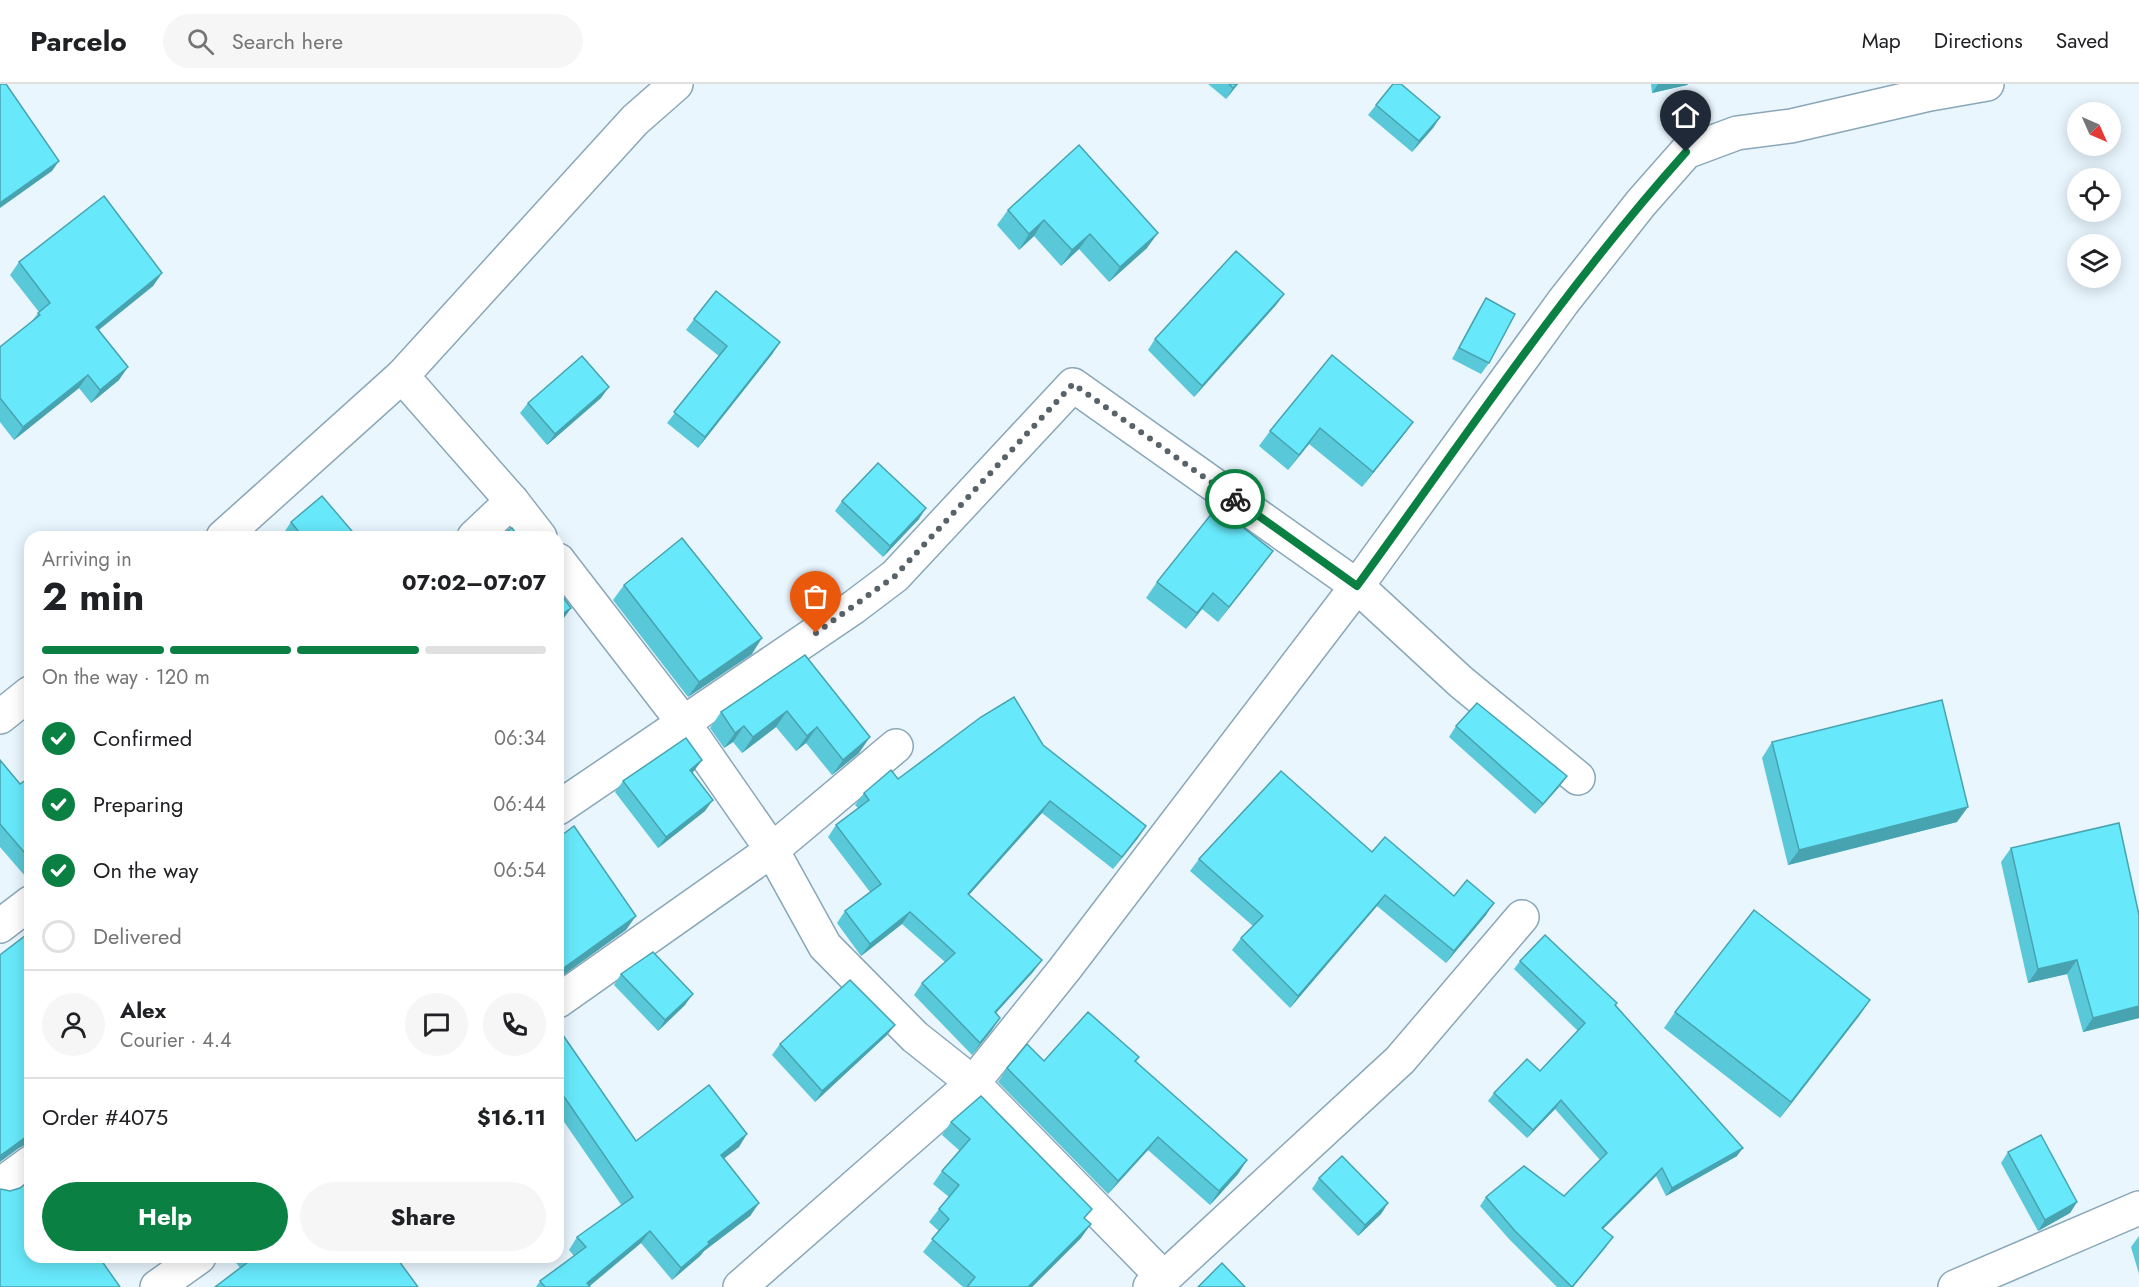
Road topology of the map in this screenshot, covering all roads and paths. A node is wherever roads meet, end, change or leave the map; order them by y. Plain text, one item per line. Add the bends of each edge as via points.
1 (675, 84) edge
2 (1987, 84) edge
3 (402, 375) junction
4 (512, 501) junction
5 (230, 531) edge
6 (480, 531) edge
7 (535, 531) edge
8 (564, 568) edge
9 (1357, 586) junction
10 (24, 698) edge
11 (0, 717) edge
12 (683, 722) junction
13 (896, 746) dead end
14 (1578, 778) dead end
15 (564, 804) edge
16 (772, 850) junction
17 (24, 908) edge
18 (1522, 917) dead end
19 (0, 926) edge
20 (564, 997) edge
21 (973, 1083) junction
22 (24, 1167) edge
23 (0, 1185) edge
24 (2139, 1208) edge
25 (191, 1263) edge
26 (1157, 1283) edge
27 (157, 1287) edge
28 (740, 1287) edge
29 (1955, 1287) edge

1 - 3 street via 635,120
2 - 9 street via 1791,126 1737,133 1686,152 1641,202 1563,302
3 - 4 street
3 - 5 street
4 - 6 street
4 - 7 street
8 - 12 street
9 - 12 street via 1073,384 895,576
9 - 14 street via 1461,682
9 - 21 street
10 - 11 street
12 - 15 street
12 - 16 street
13 - 16 street
16 - 20 street
16 - 21 street via 825,946 915,1037
17 - 19 street
18 - 26 street via 1400,1060
21 - 26 street
21 - 28 street
22 - 23 street
24 - 29 street
25 - 27 street

